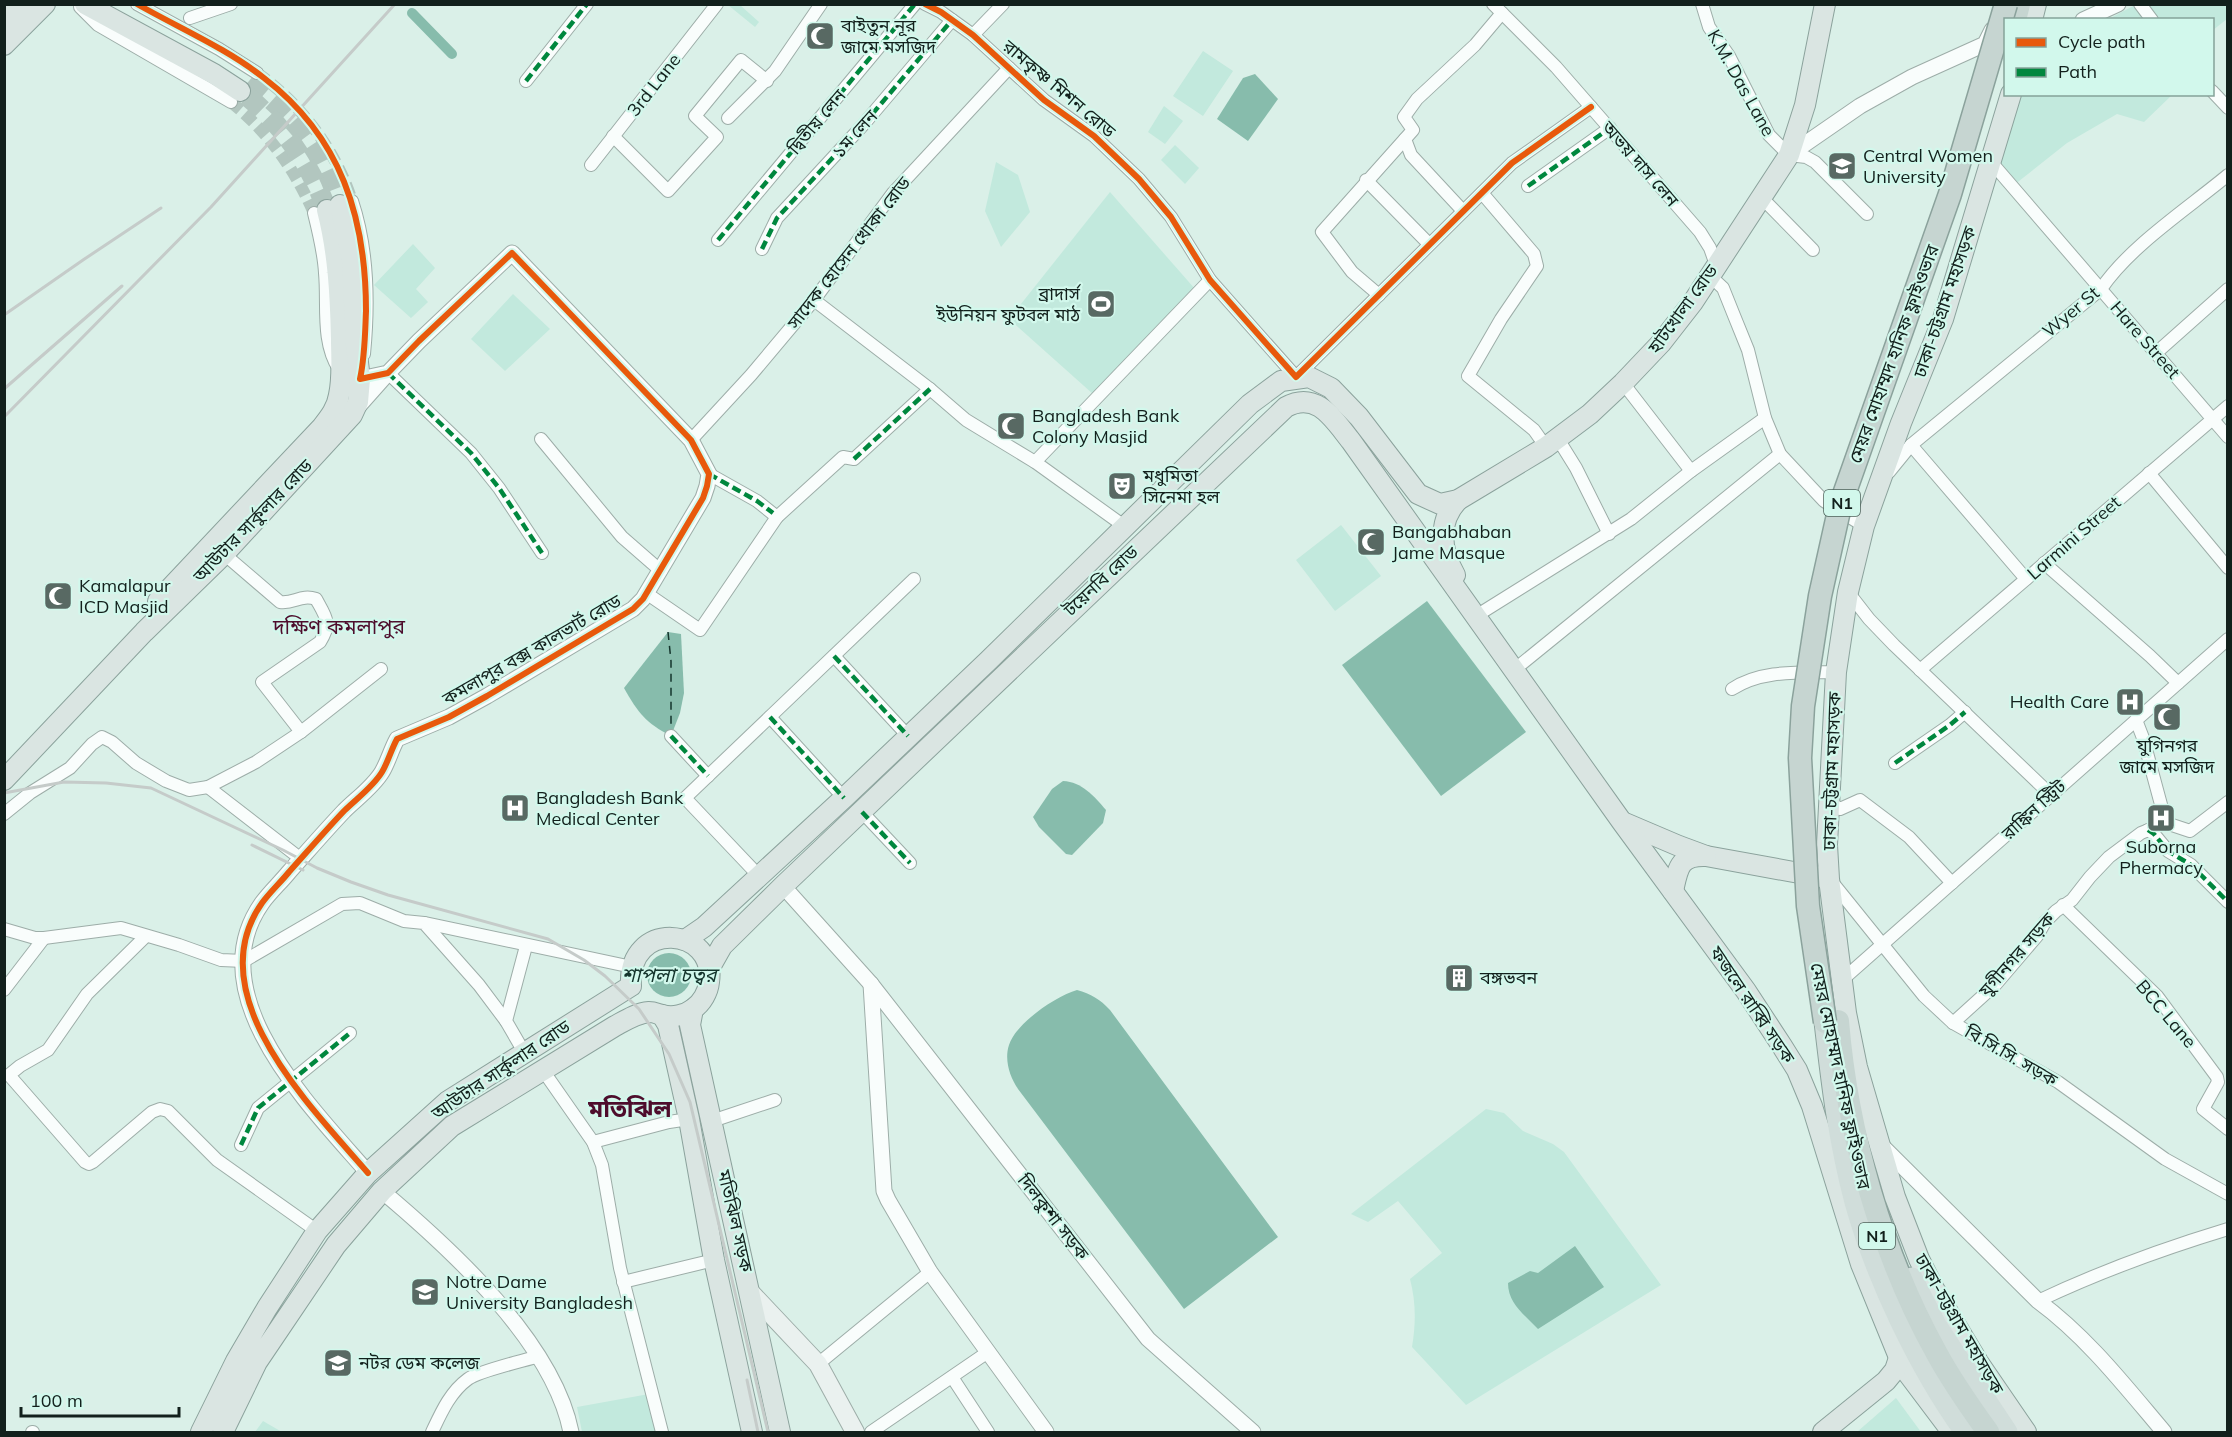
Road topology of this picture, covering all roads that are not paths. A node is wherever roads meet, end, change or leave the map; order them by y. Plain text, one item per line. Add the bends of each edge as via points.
1 (45, 4) edge
2 (77, 4) edge
3 (85, 4) edge
4 (113, 4) edge
5 (137, 4) edge
6 (231, 4) edge
7 (586, 4) edge
8 (717, 4) edge
9 (821, 4) edge
10 (915, 4) edge
11 (925, 4) edge
12 (1003, 4) edge
13 (1702, 4) edge
14 (1825, 4) edge
15 (2001, 4) edge
16 (2006, 4) edge
17 (2118, 4) edge
18 (2140, 4) edge
19 (1497, 9) edge
20 (16, 14) edge
21 (190, 18) dead end
22 (2087, 18) edge
23 (2150, 18) edge
24 (952, 21) junction
25 (973, 35) junction
26 (4, 45) edge
27 (1995, 49) edge
28 (1009, 68) junction
29 (526, 81) dead end
30 (767, 81) junction
31 (244, 87) junction
32 (2214, 93) edge
33 (2010, 96) edge
34 (1591, 107) junction
35 (2228, 108) edge
36 (728, 118) dead end
37 (1610, 128) junction
38 (613, 136) junction
39 (1405, 139) junction
40 (1789, 156) junction
41 (1992, 163) junction
42 (591, 165) dead end
43 (2228, 175) edge
44 (1366, 180) junction
45 (1528, 186) dead end
46 (1482, 193) junction
47 (1761, 197) junction
48 (1463, 211) junction
49 (1866, 214) dead end
50 (718, 240) dead end
51 (1429, 244) junction
52 (762, 249) dead end
53 (1813, 250) dead end
54 (1712, 263) junction
55 (1210, 280) junction
56 (2101, 289) junction
57 (2228, 289) edge
58 (1379, 295) junction
59 (814, 300) junction
60 (1249, 324) junction
61 (2156, 353) junction
62 (341, 372) junction
63 (388, 373) junction
64 (1296, 377) junction
65 (360, 379) junction
66 (1623, 383) junction
67 (1271, 388) junction
68 (930, 389) junction
69 (2228, 406) edge
70 (356, 409) junction
71 (1765, 418) junction
72 (2212, 419) junction
73 (2228, 436) edge
74 (541, 439) dead end
75 (691, 440) junction
76 (1552, 443) junction
77 (1911, 445) junction
78 (1780, 454) junction
79 (1035, 462) junction
80 (1691, 471) junction
81 (2149, 473) junction
82 (709, 474) junction
83 (1878, 486) junction
84 (1418, 494) junction
85 (1458, 500) junction
86 (1396, 505) junction
87 (1832, 507) junction
88 (777, 517) junction
89 (1124, 526) junction
90 (1864, 526) junction
91 (1609, 534) junction
92 (542, 553) dead end
93 (224, 554) junction
94 (2044, 563) junction
95 (2228, 568) edge
96 (661, 571) junction
97 (914, 579) dead end
98 (2026, 579) junction
99 (1848, 592) junction
100 (646, 593) junction
101 (1476, 616) junction
102 (2228, 639) edge
103 (834, 656) junction
104 (381, 669) dead end
105 (1514, 670) junction
106 (1920, 670) junction
107 (1836, 672) junction
108 (1797, 673) junction
109 (2178, 683) junction
110 (1732, 689) dead end
111 (1965, 712) junction
112 (770, 717) junction
113 (2136, 720) junction
114 (301, 732) junction
115 (671, 736) dead end
116 (908, 736) junction
117 (4, 761) edge
118 (1895, 763) dead end
119 (708, 776) junction
120 (4, 780) edge
121 (208, 787) junction
122 (2051, 795) junction
123 (844, 798) junction
124 (1828, 801) junction
125 (2228, 802) edge
126 (862, 812) junction
127 (4, 814) edge
128 (1622, 822) junction
129 (2166, 823) junction
130 (2148, 830) junction
131 (1706, 856) junction
132 (301, 859) junction
133 (910, 863) dead end
134 (1796, 872) junction
135 (759, 876) junction
136 (1829, 879) junction
137 (1952, 883) junction
138 (783, 886) junction
139 (1673, 891) junction
140 (2228, 902) edge
141 (2063, 905) junction
142 (424, 923) junction
143 (4, 929) edge
144 (146, 936) junction
145 (691, 936) junction
146 (44, 938) junction
147 (1882, 945) junction
148 (526, 946) junction
149 (244, 961) junction
150 (713, 961) junction
151 (631, 977) junction
152 (1841, 981) junction
153 (871, 984) junction
154 (4, 990) edge
155 (693, 1009) junction
156 (657, 1014) junction
157 (506, 1021) junction
158 (1831, 1022) junction
159 (1953, 1023) junction
160 (350, 1033) dead end
161 (524, 1052) junction
162 (542, 1069) junction
163 (7, 1077) edge
164 (291, 1080) junction
165 (775, 1100) dead end
166 (689, 1119) junction
167 (712, 1121) junction
168 (2228, 1129) edge
169 (1876, 1140) junction
170 (593, 1142) junction
171 (240, 1145) dead end
172 (368, 1173) junction
173 (2226, 1188) edge
174 (381, 1191) junction
175 (2228, 1229) edge
176 (317, 1231) junction
177 (714, 1260) junction
178 (930, 1272) junction
179 (623, 1282) junction
180 (750, 1292) junction
181 (2038, 1301) junction
182 (988, 1352) junction
183 (539, 1356) junction
184 (1899, 1358) junction
185 (818, 1364) junction
186 (952, 1377) junction
187 (1918, 1389) junction
188 (201, 1432) edge
189 (223, 1432) edge
190 (432, 1432) edge
191 (571, 1432) edge
192 (662, 1432) edge
193 (752, 1432) edge
194 (780, 1432) edge
195 (855, 1432) edge
196 (871, 1432) edge
197 (988, 1432) edge
198 (1045, 1432) edge
199 (1253, 1432) edge
200 (1823, 1432) edge
201 (1841, 1432) edge
202 (1952, 1432) edge
203 (1965, 1432) edge
204 (1976, 1432) edge
205 (1988, 1432) edge
206 (2007, 1432) edge
207 (2026, 1432) edge
208 (2164, 1432) edge

1 - 20 main road
2 - 31 street via 98,25
3 - 31 main road
4 - 31 main road
5 - 31 street via 219,49
6 - 21 street
7 - 29 street
8 - 38 street, 3rd Lane
9 - 30 street
10 - 50 street, দ্বিতীয় লেন
11 - 24 street, রামকৃষ্ণ মিশন রোড
12 - 25 street
13 - 40 street, K.M. Das Lane via 1709,27 1730,56 1769,135
14 - 40 main road, হাটখোলা রোড via 1805,105
15 - 27 street
16 - 158 highway, মেয়র মোহাম্মদ হানিফ ফ্লাইওভার / N1, bridge via 1950,194 1840,506 1820,596 1803,706 1800,758 1808,906
17 - 22 street
18 - 23 street
19 - 34 street, অভয় দাস লেন
19 - 39 street via 1474,45 1417,99 1404,117 1413,130
20 - 26 main road
24 - 25 street, রামকৃষ্ণ মিশন রোড
24 - 52 street, ১ম লেন via 777,218
25 - 28 street, রামকৃষ্ণ মিশন রোড
27 - 40 street via 1912,77 1860,106
27 - 87 street via 1853,435
27 - 158 highway, মেয়র মোহাম্মদ হানিফ ফ্লাইওভার / N1 via 1967,191 1857,501 1828,621 1813,739
28 - 55 street, রামকৃষ্ণ মিশন রোড via 1044,100 1094,136 1139,179 1171,217
28 - 59 street, সাদেক হোসেন খোকা রোড via 892,192
30 - 36 street
30 - 38 street via 741,60 695,116 717,138 668,191
32 - 35 street
33 - 41 main road, ঢাকা-চট্টগ্রাম মহাসড়ক
34 - 37 street, অভয় দাস লেন
34 - 46 street via 1512,163
37 - 45 street
37 - 54 street, অভয় দাস লেন via 1701,232
38 - 42 street, 3rd Lane
39 - 44 street
39 - 48 street via 1411,155
40 - 47 main road, হাটখোলা রোড
40 - 49 street via 1815,162
41 - 56 street, Hare Street
41 - 83 main road, ঢাকা-চট্টগ্রাম মহাসড়ক via 1943,319
43 - 56 street, Wyer St via 2139,248
44 - 51 street
44 - 58 street via 1322,231 1352,272
46 - 48 street
46 - 76 street via 1534,254 1537,266 1468,376
47 - 53 street
47 - 54 main road, হাটখোলা রোড
48 - 51 street
51 - 58 street
54 - 66 main road, হাটখোলা রোড via 1693,302
54 - 71 street, অভয় দাস লেন via 1745,344
55 - 60 street, রামকৃষ্ণ মিশন রোড
55 - 79 street
56 - 61 street, Hare Street
56 - 77 street, Wyer St
57 - 61 street
58 - 64 street
59 - 68 street
59 - 75 street, সাদেক হোসেন খোকা রোড
60 - 64 street, রামকৃষ্ণ মিশন রোড
60 - 67 street via 1253,336 1276,366 1278,377
61 - 72 street, Hare Street
62 - 65 main road
62 - 65 main road, আউটার সার্কুলার রোড via 333,207 352,261
62 - 117 main road, আউটার সার্কুলার রোড via 339,395 329,418
63 - 65 street
63 - 70 street
63 - 75 street via 512,253
63 - 92 street via 471,453
64 - 67 main road, টয়েনবি রোড
64 - 84 main road via 1314,378 1336,391
65 - 70 main road, আউটার সার্কুলার রোড
66 - 76 main road, হাটখোলা রোড
66 - 80 street
67 - 89 main road, টয়েনবি রোড
68 - 79 street via 966,420
68 - 88 street via 854,459 843,457
69 - 72 street, Larmini Street
70 - 93 main road, আউটার সার্কুলার রোড
71 - 78 street, অভয় দাস লেন
71 - 80 street
72 - 73 street, Hare Street
72 - 81 street, Larmini Street
74 - 96 street via 622,537
75 - 82 street
76 - 85 main road, হাটখোলা রোড
76 - 91 street via 1576,468
77 - 83 street, Wyer St
77 - 98 street
78 - 87 street, অভয় দাস লেন
78 - 105 street
79 - 89 street
80 - 91 street
81 - 94 street, Larmini Street
81 - 95 street
82 - 88 street
82 - 96 street, কমলাপুর বক্স কালভার্ট রোড via 704,498
83 - 90 main road, ঢাকা-চট্টগ্রাম মহাসড়ক
84 - 85 main road via 1440,504
84 - 86 main road via 1418,505 1413,508
85 - 101 main road via 1447,516 1443,543
86 - 101 main road, টয়েনবি রোড
86 - 126 main road, টয়েনবি রোড via 1327,411 1305,401 1286,407
87 - 90 street, অভয় দাস লেন
87 - 108 street
88 - 100 street via 700,630
89 - 116 main road, টয়েনবি রোড
90 - 99 main road, ঢাকা-চট্টগ্রাম মহাসড়ক
91 - 101 street
93 - 114 street via 280,602 307,596 316,599 327,620 320,642 262,682
93 - 120 main road, আউটার সার্কুলার রোড
94 - 98 street, Larmini Street
94 - 109 street
96 - 100 street, কমলাপুর বক্স কালভার্ট রোড
97 - 103 street
98 - 106 street, Larmini Street
99 - 106 street
99 - 107 main road, ঢাকা-চট্টগ্রাম মহাসড়ক
100 - 132 street, কমলাপুর বক্স কালভার্ট রোড via 633,609 496,691 397,740 381,774
101 - 105 main road, ফজলে রাব্বি সড়ক
102 - 109 street, রাঙ্কিন স্ট্রিট
103 - 112 street
103 - 116 street
104 - 114 street
105 - 128 main road, ফজলে রাব্বি সড়ক
106 - 111 street
107 - 108 street
107 - 124 main road, ঢাকা-চট্টগ্রাম মহাসড়ক
108 - 110 street via 1744,681
108 - 134 street via 1793,763
109 - 113 street, রাঙ্কিন স্ট্রিট
111 - 118 street
111 - 122 street
112 - 119 street
112 - 123 street
113 - 122 street, রাঙ্কিন স্ট্রিট
113 - 129 street
114 - 121 street
115 - 119 street
116 - 123 main road, টয়েনবি রোড
119 - 135 street via 685,798
121 - 127 street via 189,790 166,782 102,737 70,768
121 - 132 street
122 - 137 street, রাঙ্কিন স্ট্রিট
123 - 135 main road, টয়েনবি রোড
124 - 136 main road, ঢাকা-চট্টগ্রাম মহাসড়ক
124 - 137 street via 1840,809 1860,800 1909,837
125 - 129 street via 2190,831
126 - 133 street
126 - 138 main road, টয়েনবি রোড
128 - 131 main road
128 - 139 main road, ফজলে রাব্বি সড়ক
129 - 130 street, যুগীনগর সড়ক
130 - 140 street
130 - 141 street, যুগীনগর সড়ক via 2109,857 2072,900
131 - 134 main road
131 - 139 main road via 1693,855 1682,863
132 - 149 street, কমলাপুর বক্স কালভার্ট রোড via 254,916
134 - 136 main road
135 - 145 main road, টয়েনবি রোড
136 - 147 street, বি.সি.সি. সড়ক
136 - 152 main road, ঢাকা-চট্টগ্রাম মহাসড়ক
137 - 147 street, রাঙ্কিন স্ট্রিট
138 - 150 main road, টয়েনবি রোড via 722,946
138 - 153 street, দিলকুশা সড়ক
139 - 184 main road, ফজলে রাব্বি সড়ক via 1797,1070 1861,1264
141 - 159 street, যুগীনগর সড়ক via 1996,984
141 - 168 street, BCC Lane via 2157,996 2217,1077 2203,1109
142 - 148 street
142 - 149 street via 404,921 350,902
142 - 157 street
143 - 146 street
144 - 146 street via 121,928
144 - 149 street via 221,960
144 - 163 street via 87,994 48,1050
145 - 150 main road via 705,958
145 - 151 main road via 654,940 636,956
146 - 154 street
147 - 152 street, রাঙ্কিন স্ট্রিট
147 - 159 street, বি.সি.সি. সড়ক via 1924,996
148 - 151 street
148 - 157 street
149 - 164 street, কমলাপুর বক্স কালভার্ট রোড via 248,1001 257,1026
150 - 155 main road via 707,990
151 - 161 main road, আউটার সার্কুলার রোড
152 - 169 main road, ঢাকা-চট্টগ্রাম মহাসড়ক
153 - 178 street via 884,1191
153 - 199 street, দিলকুশা সড়ক via 1148,1339
155 - 156 main road via 674,1016
155 - 167 main road, মতিঝিল সড়ক via 690,1024
156 - 162 main road, আউটার সার্কুলার রোড via 636,1015
156 - 166 main road, মতিঝিল সড়ক via 668,1025
157 - 161 street
158 - 203 highway via 1835,1110 1855,1202 1885,1285 1923,1364
158 - 204 highway, মেয়র মোহাম্মদ হানিফ ফ্লাইওভার / N1 via 1854,1154 1884,1256 1926,1352
158 - 205 highway, মেয়র মোহাম্মদ হানিফ ফ্লাইওভার / N1 via 1840,1048 1863,1168 1891,1255 1936,1354
158 - 206 highway via 1848,1048 1872,1162 1900,1251 1936,1325
159 - 173 street, বি.সি.সি. সড়ক via 2058,1082 2165,1159
160 - 164 street
161 - 172 main road, আউটার সার্কুলার রোড via 448,1101
162 - 170 street
162 - 174 main road, আউটার সার্কুলার রোড via 452,1126
163 - 176 street via 89,1164 160,1109 168,1112 216,1160
164 - 171 street via 258,1108
164 - 172 street, কমলাপুর বক্স কালভার্ট রোড
165 - 167 street
166 - 170 street
166 - 177 main road, মতিঝিল সড়ক
167 - 180 main road, মতিঝিল সড়ক
169 - 181 street
169 - 207 main road, ঢাকা-চট্টগ্রাম মহাসড়ক via 1894,1197 1934,1289
170 - 179 street via 602,1165
172 - 176 main road, আউটার সার্কুলার রোড
174 - 183 street via 446,1248 509,1315
174 - 189 main road, আউটার সার্কুলার রোড via 336,1245 258,1362
175 - 181 street via 2147,1255
176 - 188 main road, আউটার সার্কুলার রোড via 236,1361
177 - 179 street
177 - 193 main road, মতিঝিল সড়ক
178 - 182 street
178 - 185 street
179 - 192 street
180 - 185 main road
180 - 194 main road, মতিঝিল সড়ক
181 - 208 street via 2070,1327
182 - 186 street
182 - 198 street
183 - 190 street via 470,1378 450,1398
183 - 191 street via 567,1413
184 - 187 main road, ফজলে রাব্বি সড়ক
184 - 200 main road via 1886,1382
185 - 195 main road
186 - 196 street
186 - 197 street
187 - 201 main road via 1898,1386
187 - 202 main road, ফজলে রাব্বি সড়ক

